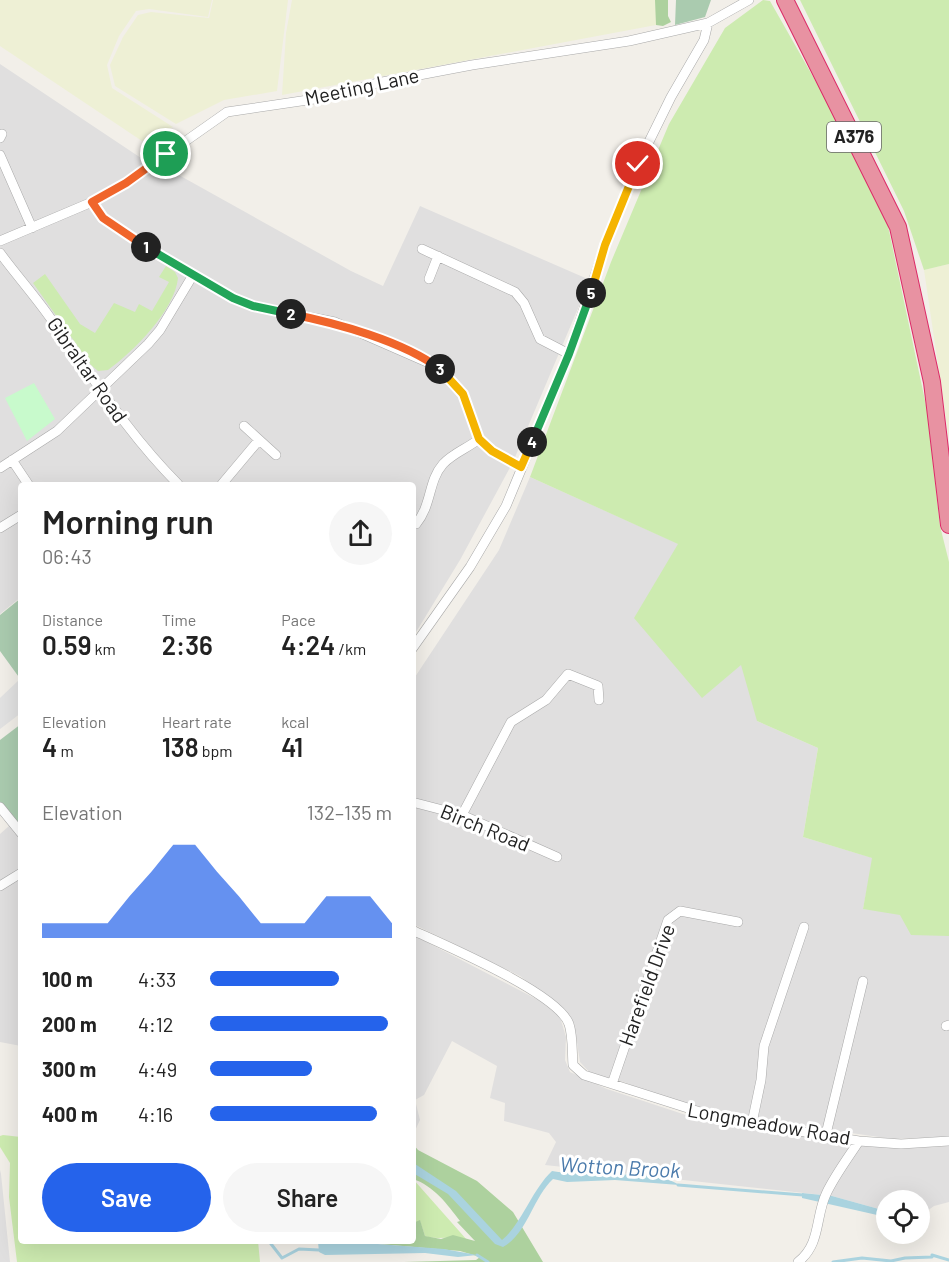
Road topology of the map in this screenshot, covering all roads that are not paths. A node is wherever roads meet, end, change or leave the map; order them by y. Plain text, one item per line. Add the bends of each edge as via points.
1 (748, 0) edge
2 (785, 0) edge
3 (708, 23) junction
4 (0, 155) edge
5 (92, 202) junction
6 (32, 228) junction
7 (0, 241) edge
8 (422, 249) dead end
9 (0, 253) edge
10 (438, 256) junction
11 (193, 275) junction
12 (429, 279) dead end
13 (569, 354) junction
14 (98, 389) junction
15 (244, 426) dead end
16 (479, 439) junction
17 (259, 440) junction
18 (276, 455) dead end
19 (12, 460) junction
20 (521, 467) junction
21 (0, 468) edge
22 (27, 482) edge
23 (175, 482) edge
24 (224, 482) edge
25 (18, 517) edge
26 (416, 524) edge
27 (949, 525) edge
28 (0, 528) edge
29 (416, 643) edge
30 (599, 700) dead end
31 (416, 803) edge
32 (0, 807) edge
33 (462, 816) junction
34 (18, 829) edge
35 (557, 857) dead end
36 (18, 875) edge
37 (0, 886) edge
38 (738, 922) dead end
39 (804, 927) dead end
40 (416, 932) edge
41 (862, 981) dead end
42 (612, 1084) junction
43 (752, 1123) junction
44 (826, 1134) junction
45 (859, 1141) junction
46 (949, 1142) edge
47 (798, 1262) edge

1 - 3 street, Meeting Lane
2 - 27 highway, A376 via 898,227 932,382
3 - 5 street, Meeting Lane via 597,47 377,82 328,97 232,111
3 - 13 street via 705,40 638,164 605,245
4 - 6 street
5 - 6 street, Meeting Lane
5 - 11 street via 103,218
6 - 7 street, Meeting Lane
8 - 10 street
9 - 14 street, Gibraltar Road via 52,320
10 - 12 street
10 - 13 street via 515,292 540,339
11 - 14 street via 160,330
11 - 16 street via 253,306 335,322 438,367 463,394
13 - 20 street
14 - 19 street via 57,431
14 - 23 street, Gibraltar Road
15 - 17 street
16 - 20 street
16 - 26 street via 442,465 426,512
17 - 18 street
17 - 24 street
19 - 21 street
19 - 22 street
20 - 29 street via 506,506 482,548
25 - 28 street
30 - 33 street via 598,686 568,674 546,700 511,722
31 - 33 street, Birch Road
32 - 34 street
33 - 35 street, Birch Road
36 - 37 street
38 - 42 street, Harefield Drive via 680,911 668,920
39 - 43 street via 764,1046
40 - 42 street, Longmeadow Road via 493,968 553,1005 569,1023 573,1065 584,1076
41 - 44 street
42 - 43 street, Longmeadow Road via 687,1110
43 - 44 street, Longmeadow Road
44 - 45 street, Longmeadow Road
45 - 46 street, Longmeadow Road
45 - 47 street via 827,1191 814,1243

